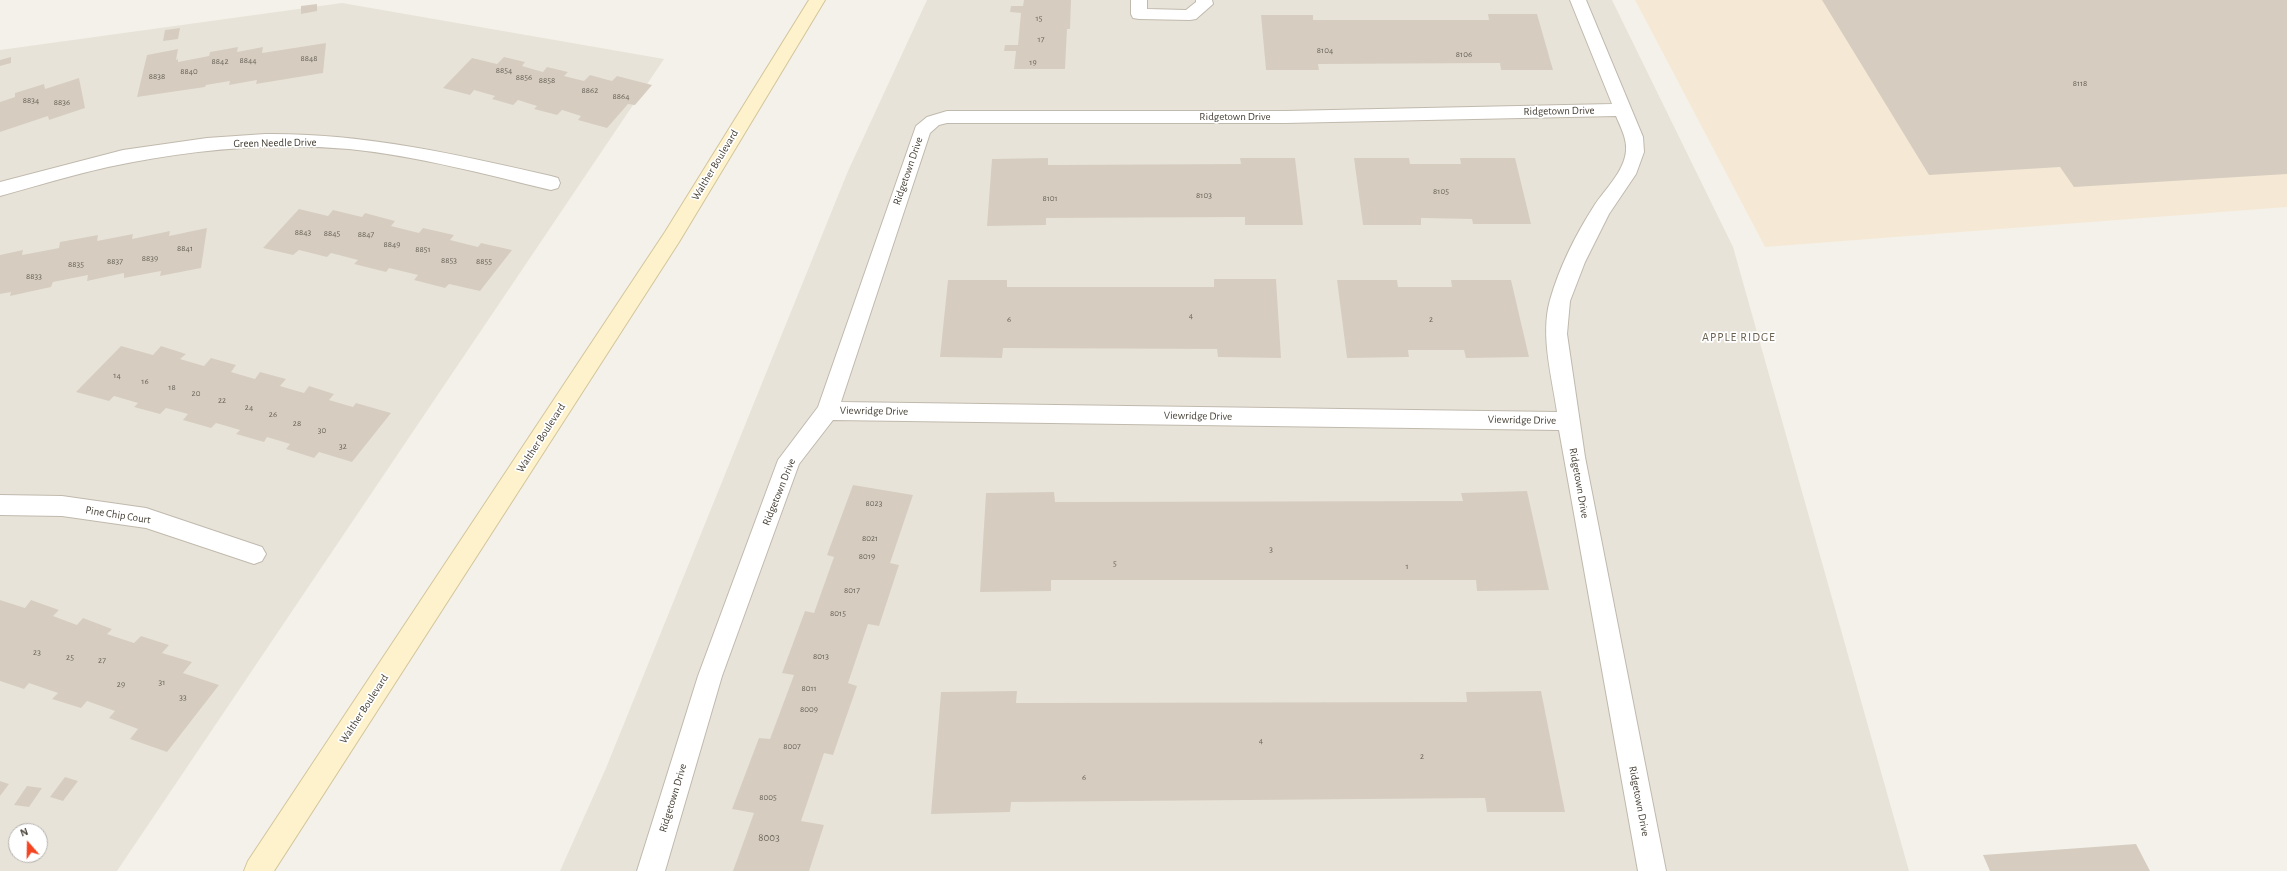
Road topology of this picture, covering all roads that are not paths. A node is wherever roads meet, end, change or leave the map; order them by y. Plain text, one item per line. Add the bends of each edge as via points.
1 (817, 0) edge
2 (1139, 0) edge
3 (1204, 0) edge
4 (1578, 0) edge
5 (1623, 110) junction
6 (551, 183) dead end
7 (0, 189) edge
8 (826, 411) junction
9 (1569, 421) junction
10 (0, 505) edge
11 (254, 554) dead end
12 (258, 871) edge
13 (651, 871) edge
14 (1652, 871) edge

1 - 12 main road, Walther Boulevard via 672,236
2 - 3 street via 1139,14 1190,15 1205,4
4 - 5 street, Ridgetown Drive
5 - 8 street, Ridgetown Drive via 1285,117 947,117 933,121 922,130
5 - 9 street, Ridgetown Drive via 1634,137 1635,152 1627,174 1601,211 1574,262 1560,301 1557,334
6 - 7 street, Green Needle Drive via 435,155 348,143 283,141 157,151 122,157
8 - 9 street, Viewridge Drive
8 - 13 street, Ridgetown Drive via 789,460 710,676
9 - 14 street, Ridgetown Drive
10 - 11 street, Pine Chip Court via 62,506 146,518

